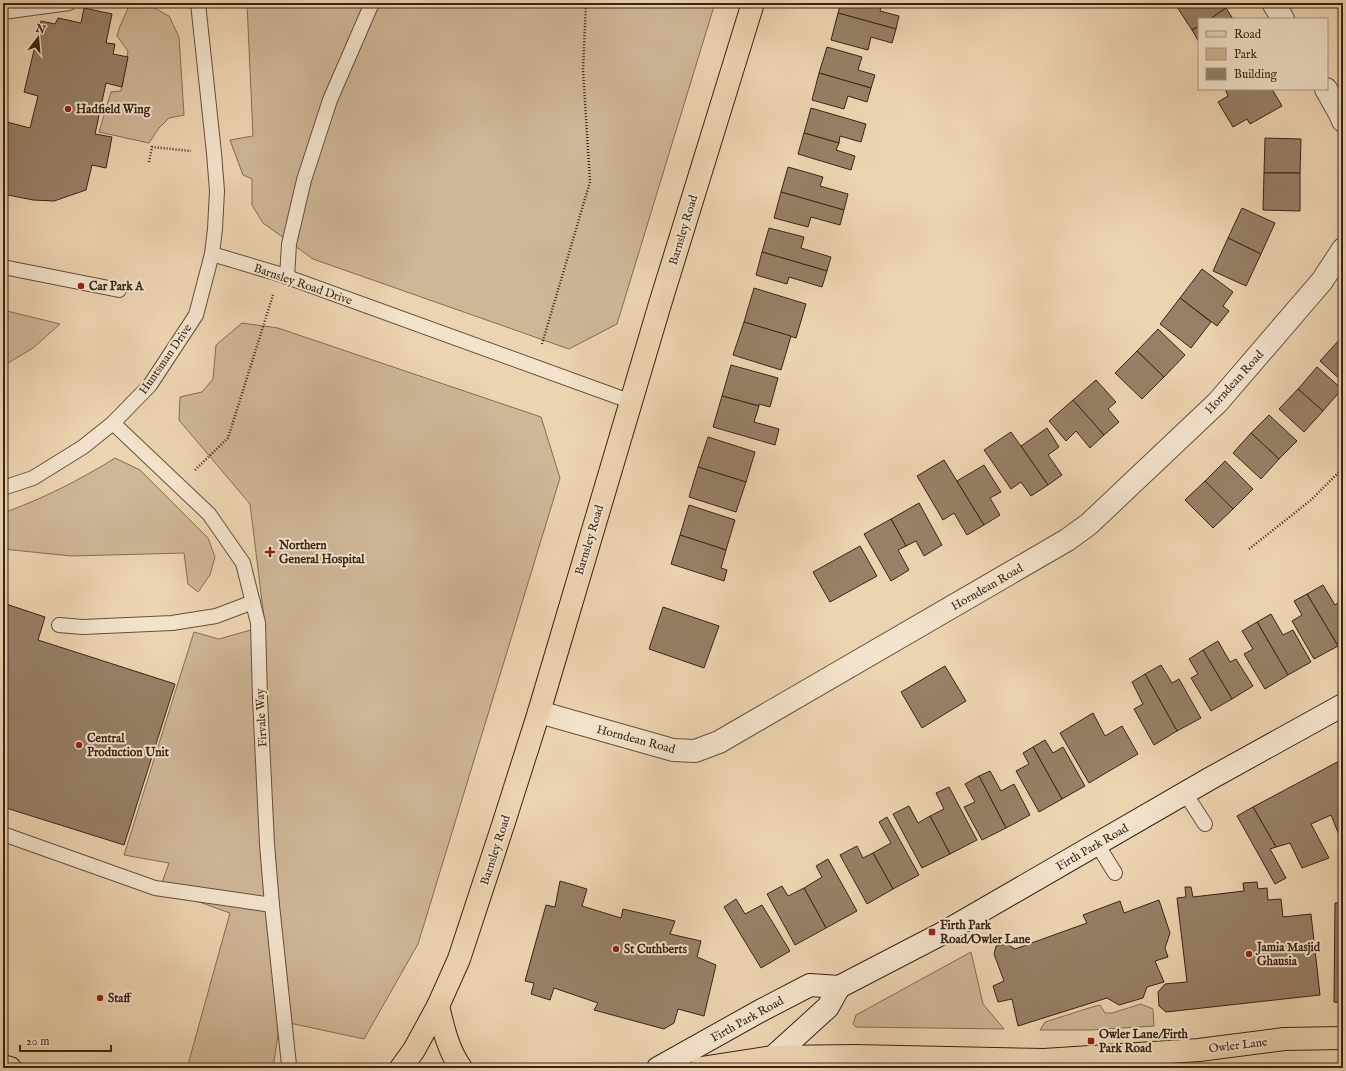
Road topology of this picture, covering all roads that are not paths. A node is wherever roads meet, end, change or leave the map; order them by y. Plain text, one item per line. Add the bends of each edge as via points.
1 (69, 3) edge
2 (198, 3) edge
3 (372, 3) edge
4 (753, 3) edge
5 (1273, 3) edge
6 (3, 12) edge
7 (1282, 18) edge
8 (1327, 90) edge
9 (1343, 121) edge
10 (1343, 248) edge
11 (212, 254) junction
12 (3, 267) edge
13 (283, 275) junction
14 (119, 290) dead end
15 (632, 402) junction
16 (113, 423) junction
17 (3, 488) edge
18 (253, 602) junction
19 (59, 625) dead end
20 (1343, 705) edge
21 (539, 712) junction
22 (1185, 793) junction
23 (1205, 824) dead end
24 (3, 834) edge
25 (1097, 844) junction
26 (1115, 873) dead end
27 (272, 905) junction
28 (839, 987) junction
29 (438, 1006) junction
30 (1343, 1038) edge
31 (773, 1057) junction
32 (946, 1064) edge
33 (289, 1065) dead end
34 (3, 1066) edge
35 (10, 1068) edge
36 (401, 1068) edge
37 (461, 1068) edge
38 (658, 1068) edge
39 (701, 1068) edge

1 - 6 lane
2 - 11 lane via 217,191
3 - 13 lane via 330,100 304,180
4 - 15 main road, Barnsley Road
5 - 7 street
8 - 9 street
10 - 21 street, Horndean Road via 1322,281 1218,402 1089,524 1067,540 725,738 695,751 673,750
11 - 13 lane, Barnsley Road Drive
11 - 16 lane, Huntsman Drive via 196,315 150,385
12 - 14 lane
13 - 15 lane, Barnsley Road Drive
15 - 21 main road, Barnsley Road
16 - 17 lane, Huntsman Drive via 83,447 33,478
16 - 18 lane, Firvale Way via 209,514 244,564
18 - 19 lane via 216,616 172,623 83,627
18 - 27 lane, Firvale Way via 258,623
20 - 22 street, Firth Park Road
21 - 29 main road, Barnsley Road via 459,959
22 - 23 lane
22 - 25 street, Firth Park Road
24 - 27 lane via 156,888
25 - 26 lane
25 - 28 street, Firth Park Road via 943,933
27 - 33 lane, Firvale Way
28 - 31 street via 828,1007
28 - 38 street, Firth Park Road via 810,985
29 - 36 main road, Barnsley Road
29 - 37 main road via 448,1043
30 - 32 main road, Owler Lane via 1284,1039 1199,1050
31 - 32 main road, Owler Lane via 834,1056
31 - 39 main road, Owler Lane
34 - 35 main road

